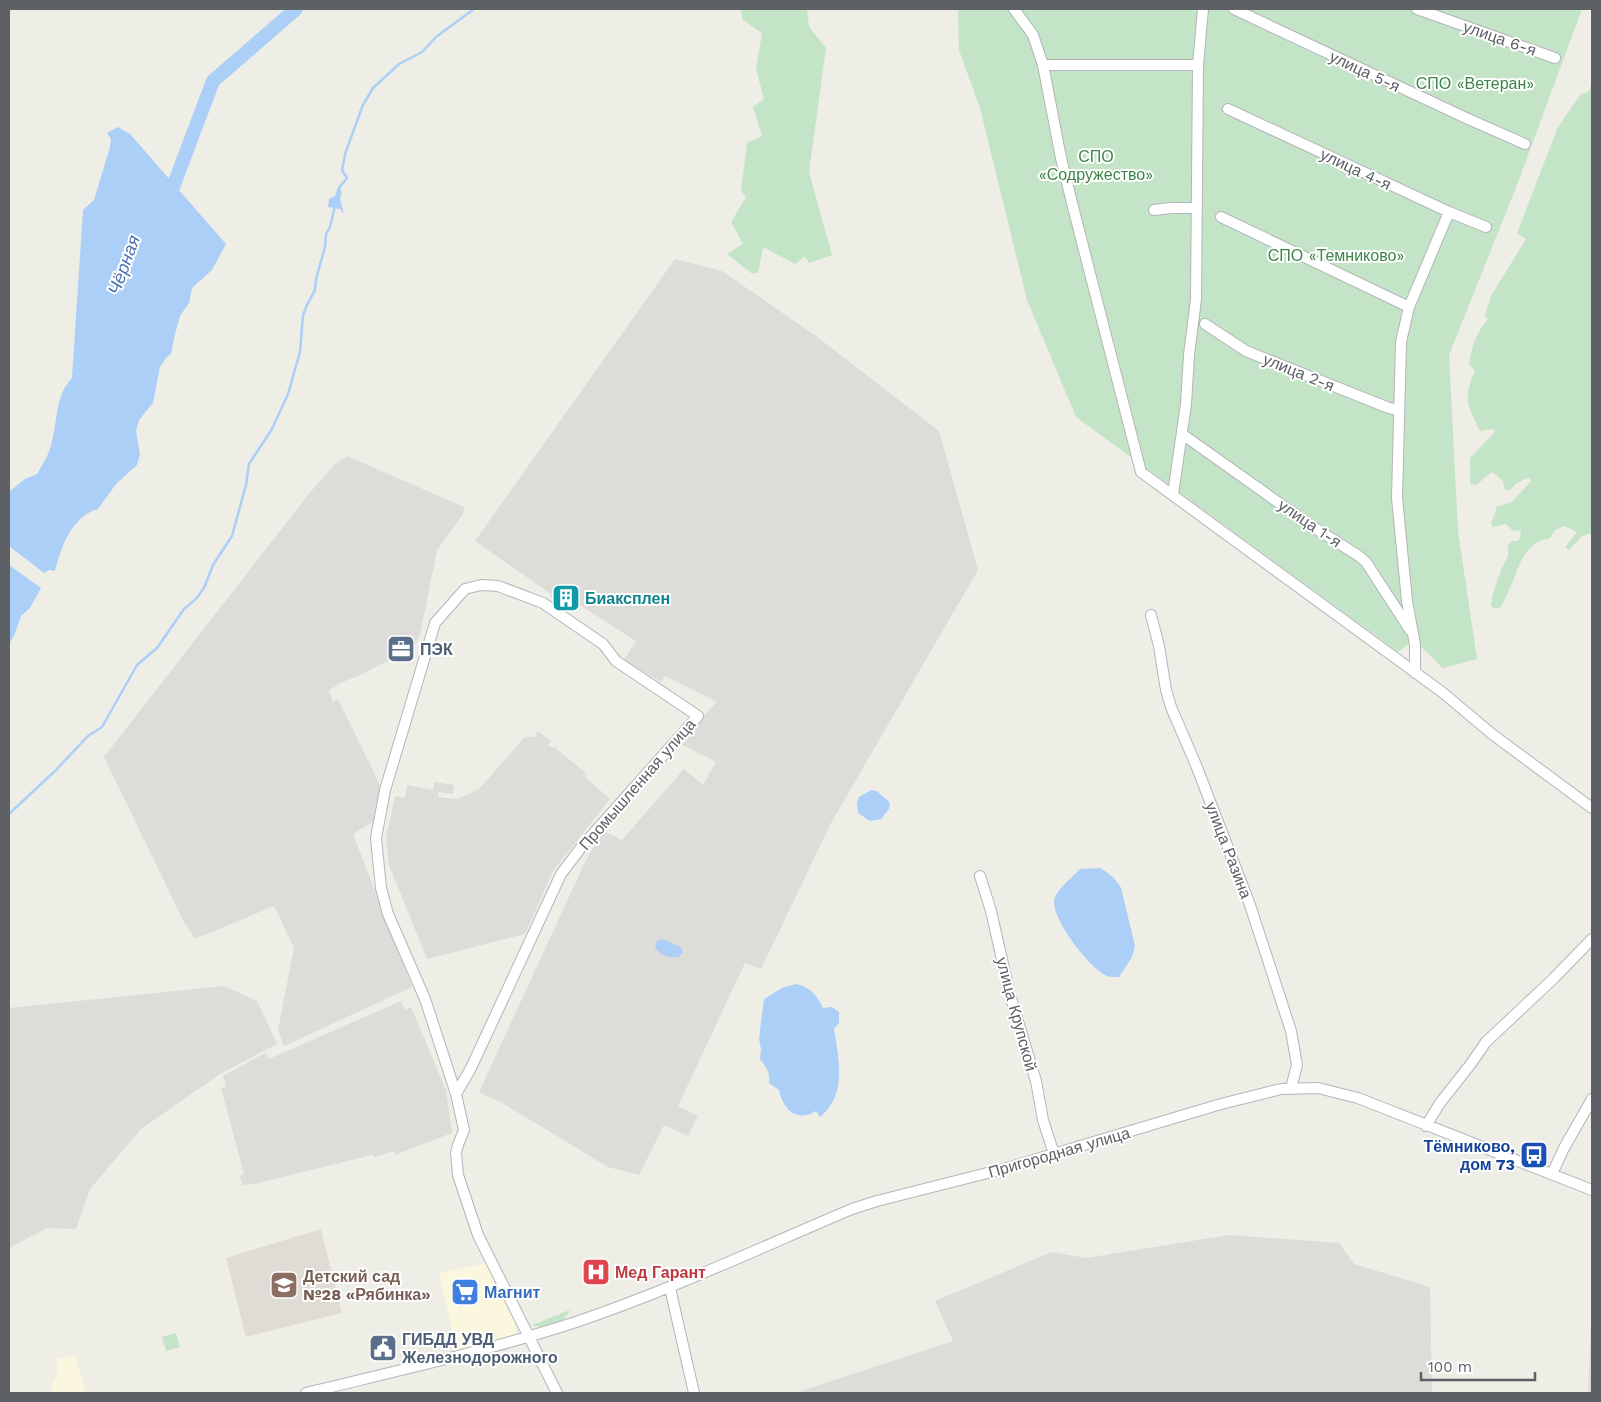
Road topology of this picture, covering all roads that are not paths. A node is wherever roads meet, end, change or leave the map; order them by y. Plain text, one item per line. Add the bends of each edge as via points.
1 (1014, 9) edge
2 (1203, 9) edge
3 (1234, 9) edge
4 (1417, 9) edge
5 (1556, 58) dead end
6 (1043, 65) junction
7 (1198, 65) junction
8 (1228, 108) dead end
9 (1525, 144) dead end
10 (1195, 208) junction
11 (1154, 210) dead end
12 (1449, 212) junction
13 (1221, 218) dead end
14 (1486, 227) dead end
15 (1409, 307) junction
16 (1205, 324) dead end
17 (1399, 410) junction
18 (1182, 434) junction
19 (1174, 494) junction
20 (1151, 614) dead end
21 (1413, 635) junction
22 (1415, 673) junction
23 (1592, 808) edge
24 (980, 876) dead end
25 (1592, 939) edge
26 (1292, 1088) junction
27 (456, 1094) junction
28 (1592, 1099) edge
29 (1426, 1126) junction
30 (1054, 1154) junction
31 (1552, 1174) junction
32 (1592, 1190) edge
33 (670, 1288) junction
34 (530, 1336) junction
35 (306, 1393) edge
36 (557, 1393) edge
37 (694, 1393) edge

1 - 6 street via 1033,35
2 - 7 street
3 - 9 street, улица 5-я
4 - 5 street, улица 6-я
6 - 7 street
6 - 19 street via 1073,207 1141,472
7 - 10 street
8 - 12 street, улица 4-я
10 - 11 street
10 - 18 street via 1196,299
12 - 14 street, улица 4-я
12 - 15 street
13 - 15 street
15 - 17 street via 1401,342
16 - 17 street, улица 2-я via 1246,351
17 - 21 street via 1397,498
18 - 19 street
18 - 21 street, улица 1-я via 1366,562
19 - 22 street
20 - 26 street, улица Разина via 1171,707 1250,905 1291,1031 1297,1065
21 - 22 street
22 - 23 street
24 - 30 street, улица Крупской
25 - 29 street via 1486,1042
26 - 29 street, Пригородная улица via 1318,1088 1340,1093
26 - 30 street, Пригородная улица via 1221,1104
27 - 27 street, Промышленная улица via 425,999 384,901 376,838 385,790 436,623 465,589 481,584 507,588 543,603 603,644 616,661 698,716 561,874
27 - 34 street, Промышленная улица via 464,1130 456,1153 461,1187 478,1235
28 - 31 street
29 - 31 street, Пригородная улица
30 - 33 street, Пригородная улица via 852,1209
31 - 32 street, Пригородная улица
33 - 34 street, Пригородная улица
33 - 37 street
34 - 35 street, Пригородная улица
34 - 36 street, Промышленная улица

